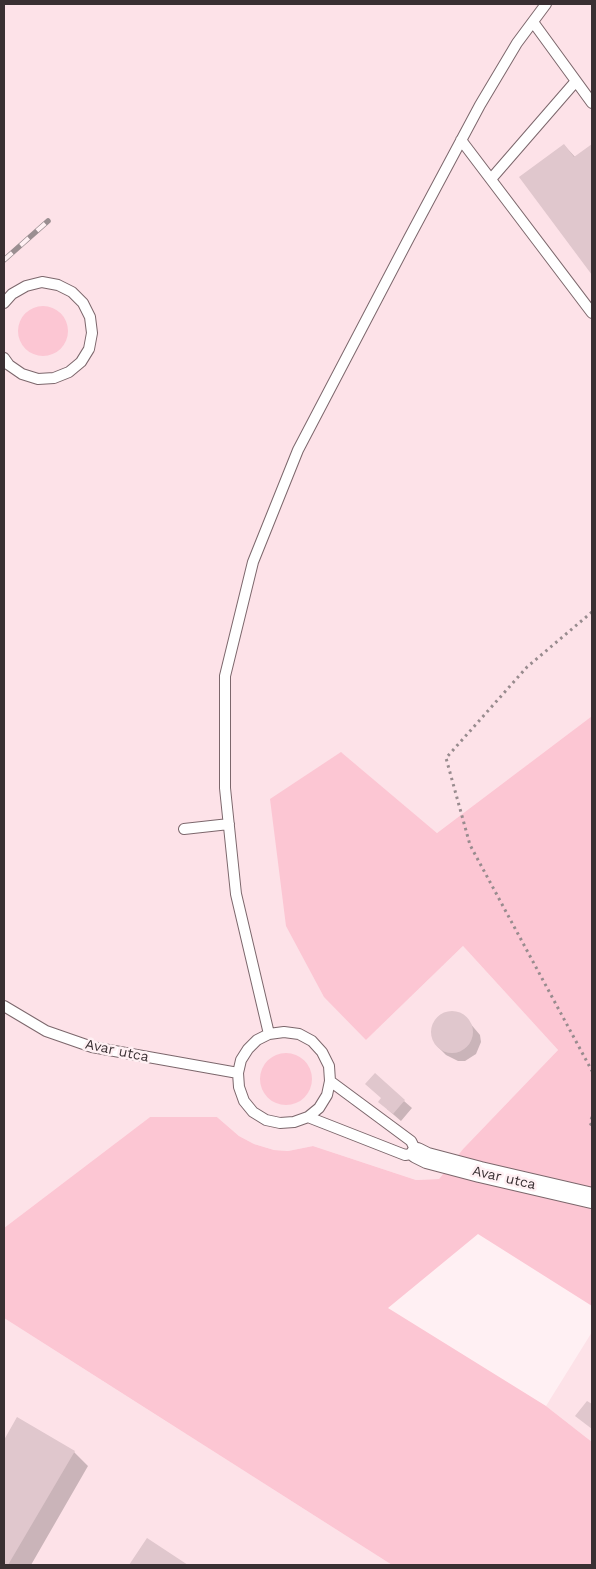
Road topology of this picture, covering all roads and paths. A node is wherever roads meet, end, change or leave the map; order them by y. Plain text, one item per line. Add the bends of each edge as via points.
1 (546, 4) edge
2 (533, 22) junction
3 (576, 81) junction
4 (592, 103) edge
5 (461, 140) junction
6 (491, 179) junction
7 (4, 303) edge
8 (592, 313) edge
9 (4, 358) edge
10 (592, 612) edge
11 (229, 824) junction
12 (184, 829) dead end
13 (4, 1006) edge
14 (269, 1034) junction
15 (592, 1071) edge
16 (238, 1073) junction
17 (330, 1081) junction
18 (308, 1117) junction
19 (592, 1117) edge
20 (592, 1126) edge
21 (418, 1153) junction
22 (592, 1198) edge

1 - 2 lane
2 - 3 lane
2 - 5 lane
3 - 4 lane
3 - 6 lane
5 - 6 lane
5 - 11 lane via 298,450 253,562 224,676 225,788
6 - 8 lane
7 - 9 lane via 26,286 42,282 58,285 83,303 90,317 92,333 89,349 81,362 54,378 38,379 22,374
10 - 15 path via 527,667 446,758 470,846
11 - 12 lane
11 - 14 lane via 236,894
13 - 16 lane, Avar utca via 46,1030 92,1047
14 - 16 lane via 248,1049
14 - 17 lane via 299,1034 312,1041 329,1066
16 - 18 lane via 244,1101 266,1120 280,1124
17 - 18 lane via 327,1095
17 - 21 lane, Avar utca via 411,1141
18 - 21 lane, Avar utca via 405,1155
19 - 20 path
21 - 22 street, Avar utca via 480,1172

